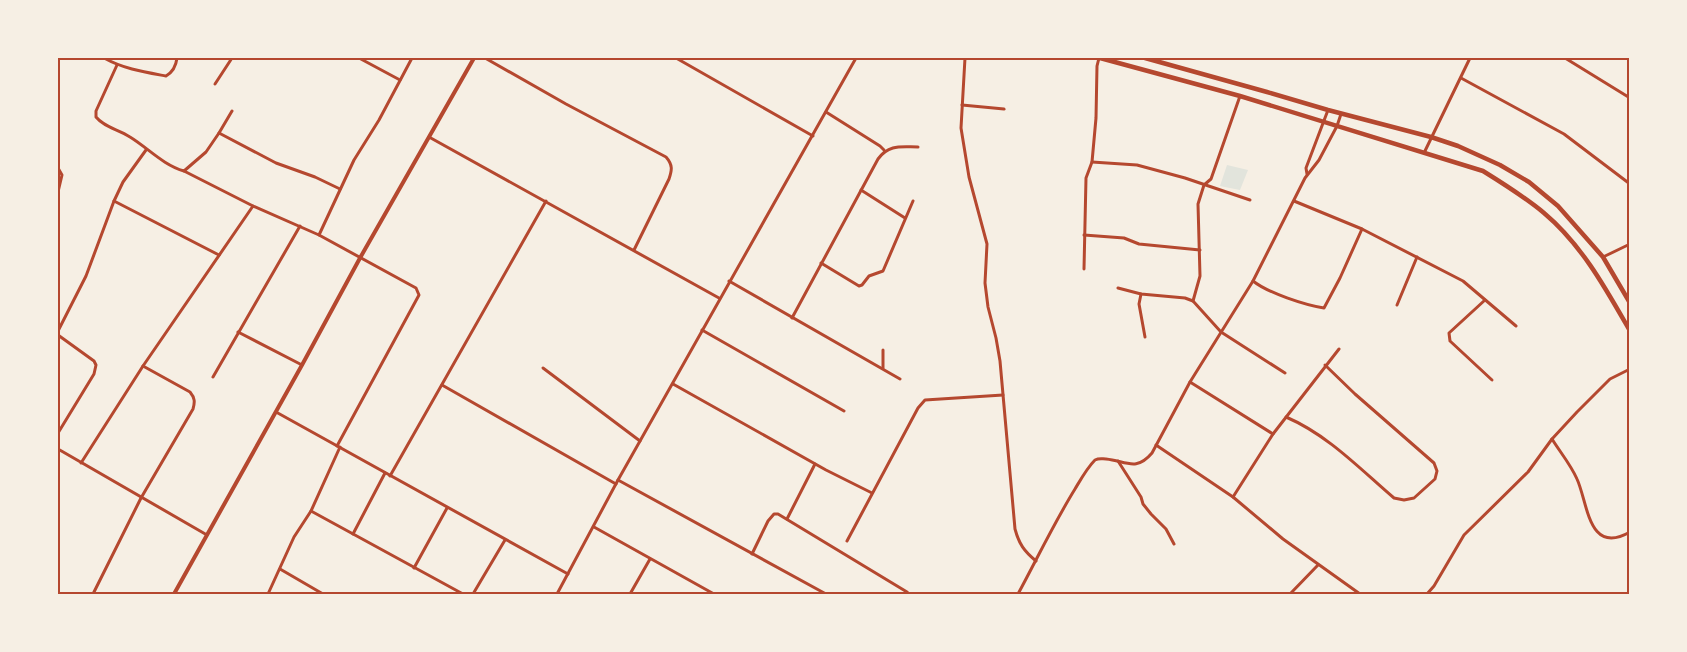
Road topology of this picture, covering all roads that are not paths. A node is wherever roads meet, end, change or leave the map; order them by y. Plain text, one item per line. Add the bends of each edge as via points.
1 (104, 58) edge
2 (177, 58) edge
3 (232, 58) edge
4 (359, 58) edge
5 (412, 58) edge
6 (474, 58) edge
7 (485, 58) edge
8 (676, 58) edge
9 (856, 58) edge
10 (965, 58) edge
11 (1099, 58) edge
12 (1145, 58) edge
13 (1470, 58) edge
14 (1565, 58) edge
15 (1160, 60) edge
16 (117, 65) junction
17 (1461, 78) junction
18 (400, 80) junction
19 (215, 84) dead end
20 (1240, 96) junction
21 (1630, 98) edge
22 (962, 105) junction
23 (1004, 109) dead end
24 (1328, 110) junction
25 (232, 111) dead end
26 (826, 112) junction
27 (1341, 114) junction
28 (1324, 122) junction
29 (1337, 126) junction
30 (219, 133) junction
31 (813, 136) junction
32 (429, 137) junction
33 (1431, 137) junction
34 (918, 146) dead end
35 (146, 150) junction
36 (884, 150) junction
37 (1424, 153) junction
38 (1092, 162) junction
39 (58, 168) edge
40 (184, 171) junction
41 (1307, 174) junction
42 (1630, 184) edge
43 (1204, 185) junction
44 (340, 189) junction
45 (861, 190) junction
46 (58, 192) edge
47 (1250, 200) dead end
48 (114, 201) junction
49 (546, 201) junction
50 (913, 201) dead end
51 (1294, 201) junction
52 (254, 206) junction
53 (905, 218) junction
54 (300, 226) junction
55 (1362, 229) junction
56 (319, 235) junction
57 (1084, 235) junction
58 (1630, 244) edge
59 (634, 250) junction
60 (1200, 250) junction
61 (220, 254) junction
62 (1418, 257) junction
63 (1603, 257) junction
64 (360, 258) junction
65 (821, 263) junction
66 (1084, 269) dead end
67 (729, 280) junction
68 (1253, 281) junction
69 (1118, 288) dead end
70 (1141, 294) junction
71 (720, 298) junction
72 (1485, 300) junction
73 (1193, 301) junction
74 (1630, 303) edge
75 (1397, 305) dead end
76 (792, 318) junction
77 (1516, 326) dead end
78 (702, 330) junction
79 (58, 331) edge
80 (238, 332) junction
81 (1221, 332) junction
82 (1630, 332) edge
83 (58, 335) edge
84 (1145, 337) dead end
85 (1339, 349) dead end
86 (883, 350) dead end
87 (302, 365) junction
88 (1325, 365) junction
89 (143, 366) junction
90 (543, 368) dead end
91 (882, 368) junction
92 (1630, 369) edge
93 (1285, 373) dead end
94 (213, 377) dead end
95 (900, 379) dead end
96 (1492, 380) dead end
97 (1190, 382) junction
98 (673, 384) junction
99 (442, 385) junction
100 (1003, 395) junction
101 (844, 411) dead end
102 (276, 412) junction
103 (1286, 417) junction
104 (58, 433) edge
105 (1273, 434) junction
106 (1552, 439) junction
107 (640, 441) junction
108 (1156, 445) junction
109 (338, 446) junction
110 (58, 449) edge
111 (1117, 460) junction
112 (81, 464) junction
113 (815, 464) junction
114 (385, 473) junction
115 (390, 476) junction
116 (617, 482) junction
117 (872, 493) junction
118 (1233, 497) junction
119 (141, 498) junction
120 (447, 508) junction
121 (311, 510) junction
122 (787, 519) junction
123 (594, 527) junction
124 (1630, 532) edge
125 (353, 534) junction
126 (207, 535) junction
127 (505, 540) junction
128 (847, 541) dead end
129 (1174, 544) dead end
130 (752, 554) junction
131 (650, 559) junction
132 (1036, 561) junction
133 (1318, 564) junction
134 (414, 568) junction
135 (280, 569) junction
136 (568, 574) junction
137 (708, 593) edge
138 (93, 594) edge
139 (174, 594) edge
140 (268, 594) edge
141 (323, 594) edge
142 (463, 594) edge
143 (473, 594) edge
144 (557, 594) edge
145 (630, 594) edge
146 (714, 594) edge
147 (826, 594) edge
148 (909, 594) edge
149 (1018, 594) edge
150 (1290, 594) edge
151 (1360, 594) edge
152 (1427, 594) edge

1 - 16 street
2 - 16 street via 171,73 166,76
3 - 19 street
4 - 18 street
5 - 18 street
6 - 32 street
7 - 59 street via 670,162 669,179
8 - 31 street
9 - 26 street
10 - 22 street
11 - 20 main road
11 - 38 street
12 - 15 main road
13 - 17 street
14 - 21 street
15 - 24 main road
16 - 35 street via 96,117
17 - 33 street
17 - 42 street via 1564,134
18 - 44 street
20 - 28 main road
20 - 43 street via 1211,180
22 - 23 street
22 - 100 street via 961,128 968,177 987,244 985,283 1000,360
24 - 27 main road
24 - 28 street
25 - 30 street
26 - 31 street
26 - 36 street
27 - 29 street
27 - 33 main road
28 - 29 main road
28 - 41 street via 1306,168
29 - 37 main road
29 - 41 street
30 - 40 street via 206,152
30 - 44 street via 276,163
31 - 67 street
32 - 49 street
32 - 64 street
33 - 37 street
33 - 63 main road via 1500,165 1529,182 1558,206
34 - 36 street
35 - 40 street
35 - 48 street
36 - 45 street
37 - 82 main road via 1483,171 1545,214 1578,249
38 - 43 street via 1137,165
38 - 57 street via 1086,178
39 - 46 street via 62,175
40 - 52 street
41 - 51 street
43 - 47 street
43 - 60 street via 1198,204
44 - 56 street
45 - 53 street
45 - 65 street
48 - 61 street
48 - 79 street via 86,276
49 - 59 street
49 - 99 street
50 - 53 street
51 - 55 street
51 - 68 street
52 - 54 street
52 - 61 street
53 - 65 street via 883,271 869,276 862,285
54 - 56 street
54 - 80 street
55 - 62 street
55 - 68 street via 1324,308 1260,287
56 - 64 street
57 - 60 street
57 - 66 street
58 - 63 street
59 - 71 street
60 - 73 street via 1200,276
61 - 89 street
62 - 72 street via 1462,281
62 - 75 street
63 - 74 main road
64 - 87 street
64 - 109 street via 416,288 419,295
65 - 76 street
67 - 71 street
67 - 76 street
68 - 81 street
69 - 70 street
70 - 73 street
70 - 84 street via 1139,304
71 - 78 street
72 - 77 street
72 - 96 street via 1449,333 1450,341
73 - 81 street
76 - 91 street
78 - 98 street
78 - 101 street
80 - 87 street
80 - 94 street
81 - 93 street
81 - 97 street
83 - 104 street via 96,365 94,374
85 - 88 street
86 - 91 street
87 - 102 street
88 - 103 street
88 - 103 street via 1434,463 1437,471 1434,479 1414,498 1394,498 1320,435
89 - 112 street
89 - 119 street via 190,392 194,403
90 - 107 street
91 - 95 street
92 - 106 street via 1610,379
97 - 105 street
97 - 108 street
98 - 107 street
98 - 113 street
99 - 115 street
99 - 116 street
100 - 117 street via 925,400
100 - 132 street via 1015,529 1025,553
102 - 109 street
102 - 126 street
103 - 105 street
105 - 118 street
106 - 124 street via 1577,479 1590,522 1602,536 1612,539
106 - 152 street via 1528,472 1464,535
107 - 116 street
108 - 111 street via 1146,460 1138,464
108 - 118 street
109 - 114 street
109 - 121 street
110 - 112 street
111 - 129 street via 1143,504 1166,529
111 - 132 street via 1099,458 1087,470
112 - 119 street
113 - 117 street
113 - 122 street
114 - 115 street
114 - 125 street
115 - 120 street
116 - 123 street
116 - 130 street
117 - 128 street
118 - 133 street
119 - 126 street
119 - 138 street
120 - 127 street
120 - 134 street
121 - 125 street
121 - 135 street
122 - 130 street via 774,514
122 - 148 street
123 - 131 street
123 - 136 street
125 - 134 street
126 - 139 street
127 - 136 street
127 - 143 street
130 - 147 street
131 - 137 street
131 - 145 street
132 - 149 street
133 - 150 street
133 - 151 street
134 - 142 street
135 - 140 street
135 - 141 street
136 - 144 street
137 - 146 street

